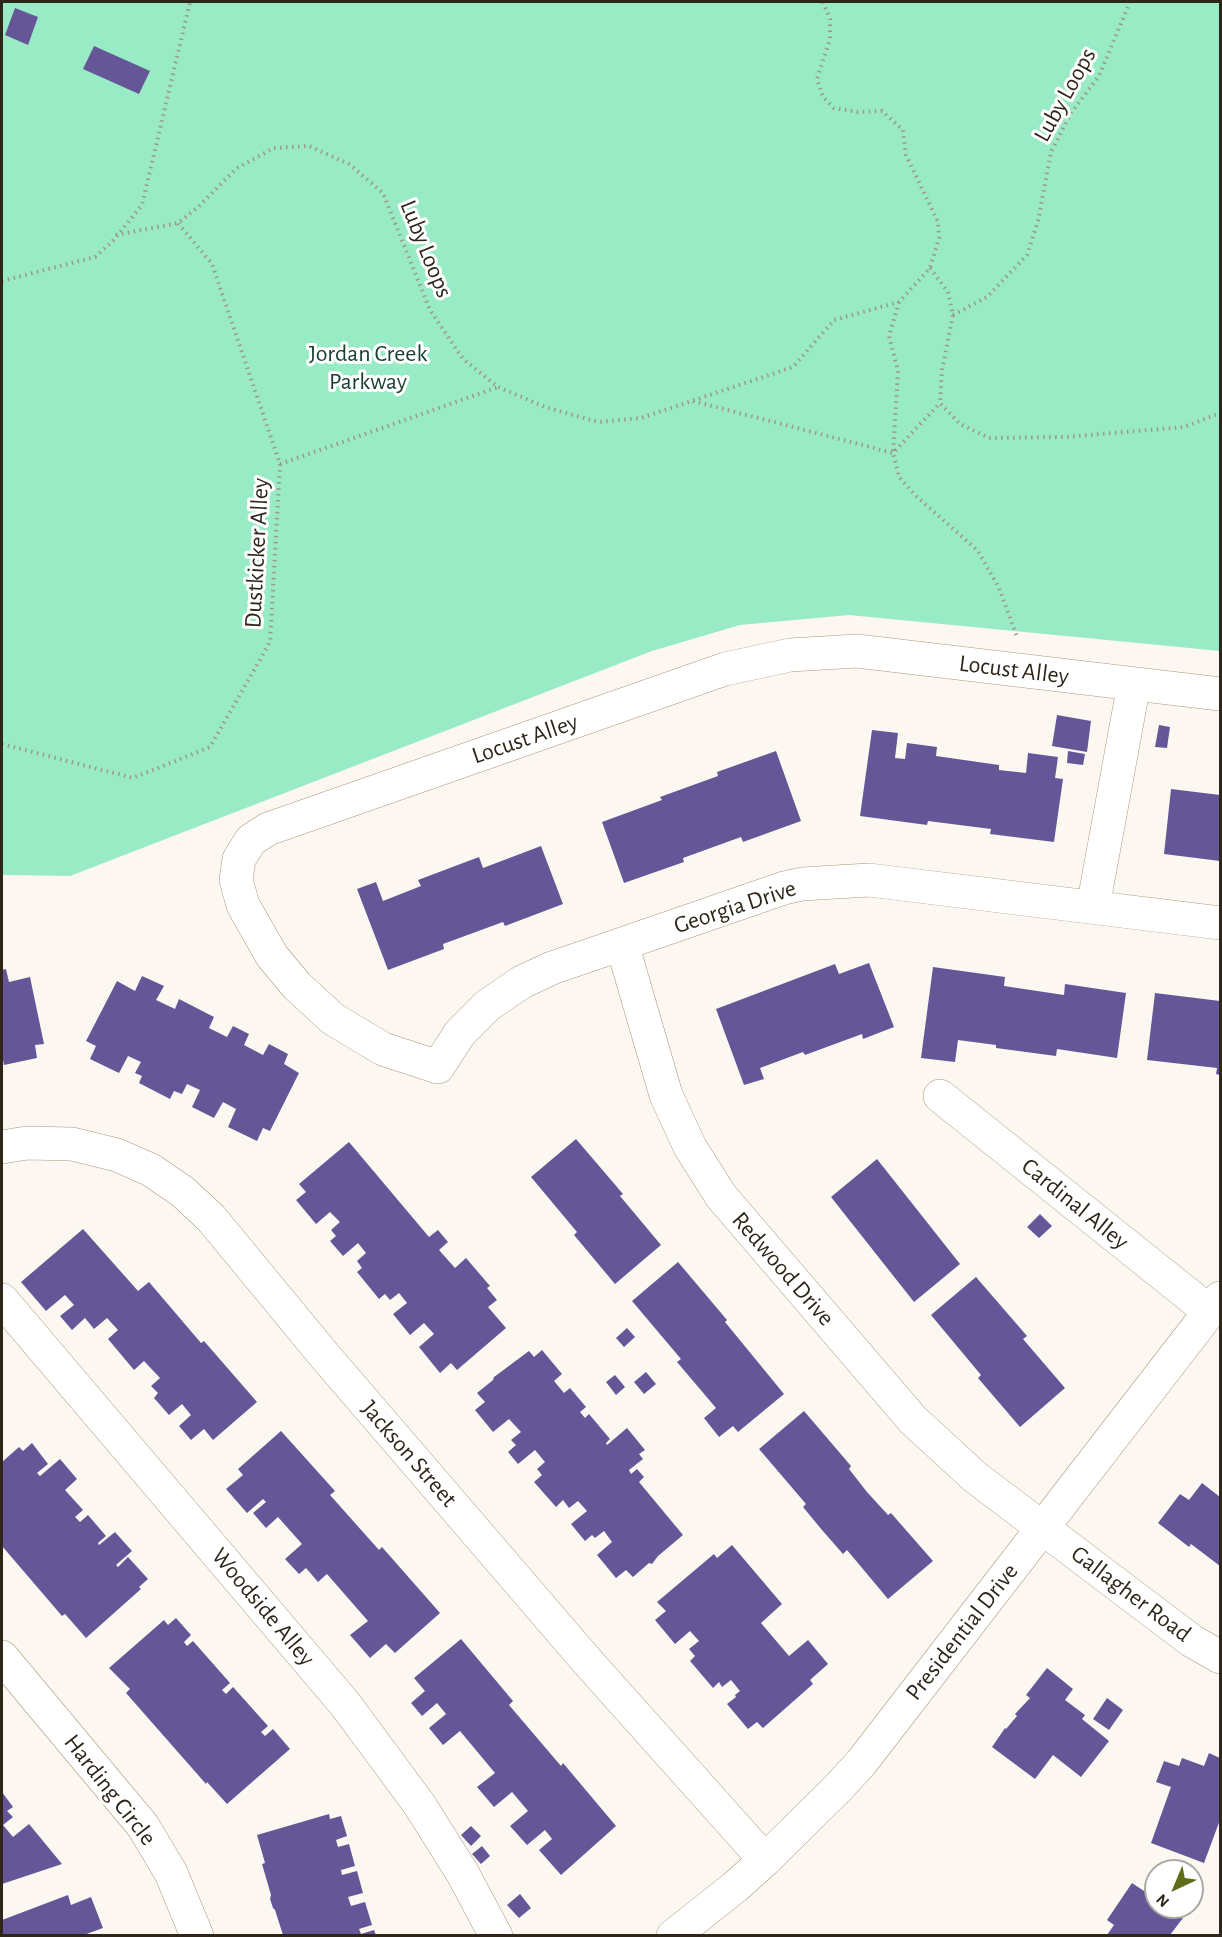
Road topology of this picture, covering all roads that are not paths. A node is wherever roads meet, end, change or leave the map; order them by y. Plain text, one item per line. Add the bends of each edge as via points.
1 (1134, 684) junction
2 (1221, 694) edge
3 (1093, 907) junction
4 (1221, 923) edge
5 (622, 944) junction
6 (438, 1068) joint
7 (940, 1096) dead end
8 (2, 1147) edge
9 (2, 1300) edge
10 (1215, 1305) edge
11 (1043, 1527) junction
12 (2, 1657) edge
13 (1221, 1657) edge
14 (765, 1860) junction
15 (197, 1935) edge
16 (496, 1935) edge
17 (673, 1935) edge

1 - 2 street, Locust Alley
1 - 3 street
1 - 6 street, Locust Alley via 856,651 790,656 724,669 268,829 251,840 239,859 236,880 243,905 272,956 333,1019 383,1049
3 - 4 street, Georgia Drive
3 - 5 street, Georgia Drive via 849,880 784,888
5 - 6 street, Georgia Drive via 522,982 488,1005 460,1033
5 - 11 street, Redwood Drive via 666,1095 690,1147 721,1196 913,1420 975,1477
7 - 10 street, Cardinal Alley
8 - 14 street, Jackson Street via 72,1144 117,1155 152,1170 211,1218 587,1661
9 - 16 street, Woodside Alley via 345,1704 419,1804
10 - 11 street, Presidential Drive
11 - 13 street, Gallagher Road via 1192,1641
11 - 14 street, Presidential Drive via 861,1763
12 - 15 street, Harding Circle via 143,1826 171,1873
14 - 17 street, Presidential Drive

